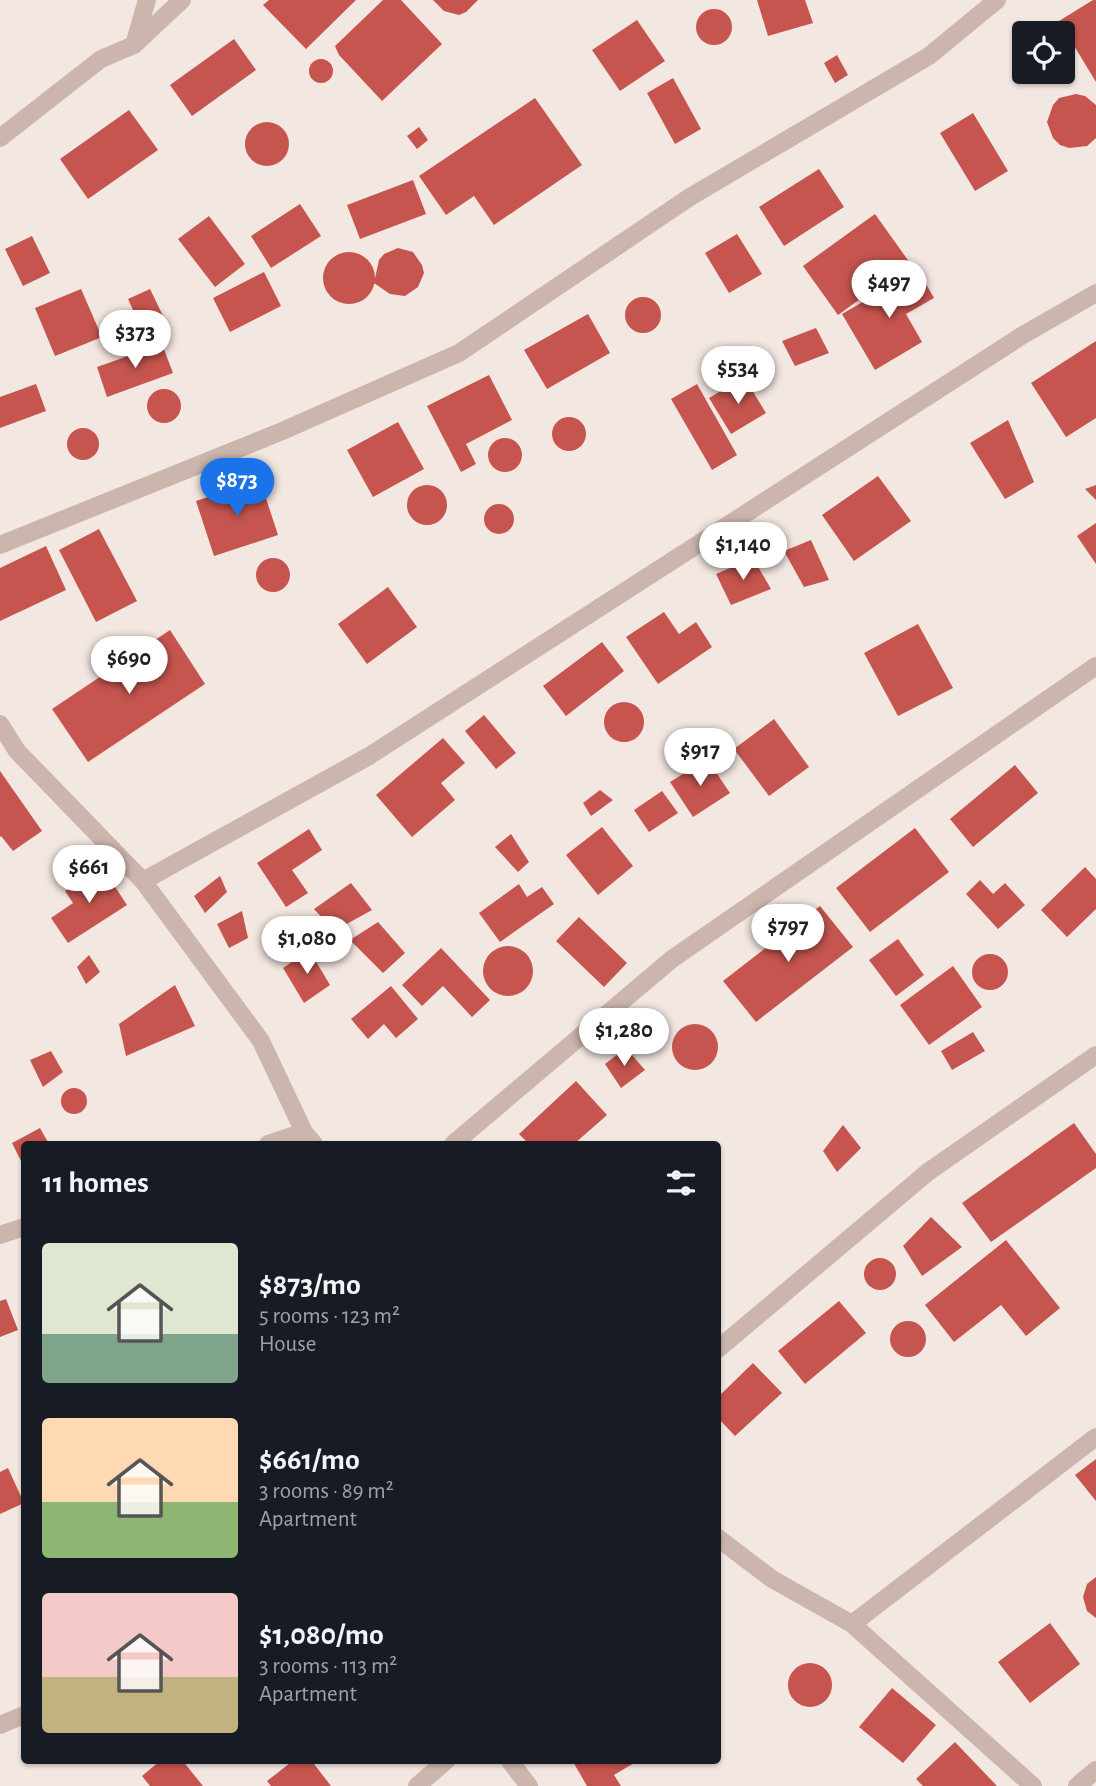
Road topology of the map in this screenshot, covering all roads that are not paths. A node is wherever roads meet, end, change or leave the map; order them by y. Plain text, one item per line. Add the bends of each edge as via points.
1 (147, 0) edge
2 (182, 0) edge
3 (997, 0) edge
4 (134, 46) junction
5 (0, 138) edge
6 (1096, 293) edge
7 (0, 545) edge
8 (1096, 666) edge
9 (0, 724) edge
10 (143, 881) junction
11 (1096, 1055) edge
12 (309, 1138) edge
13 (288, 1141) edge
14 (457, 1141) edge
15 (21, 1228) edge
16 (0, 1235) edge
17 (721, 1346) edge
18 (1096, 1437) edge
19 (721, 1540) edge
20 (852, 1624) junction
21 (21, 1716) edge
22 (0, 1725) edge
23 (442, 1764) edge
24 (512, 1764) edge
25 (1096, 1770) edge
26 (417, 1786) edge
27 (528, 1786) edge
28 (1033, 1786) edge
29 (1077, 1786) edge

1 - 4 street
2 - 4 street
3 - 7 street via 929,56 690,197 459,353 280,432
4 - 5 street via 101,59
6 - 10 street via 1023,335 369,756
8 - 14 street via 672,959
9 - 10 street via 17,751
10 - 12 street via 261,1041
11 - 17 street via 928,1172
12 - 13 street
15 - 16 street
18 - 20 street
19 - 20 street via 772,1579
20 - 28 street
21 - 22 street
23 - 26 street
24 - 27 street
25 - 29 street

